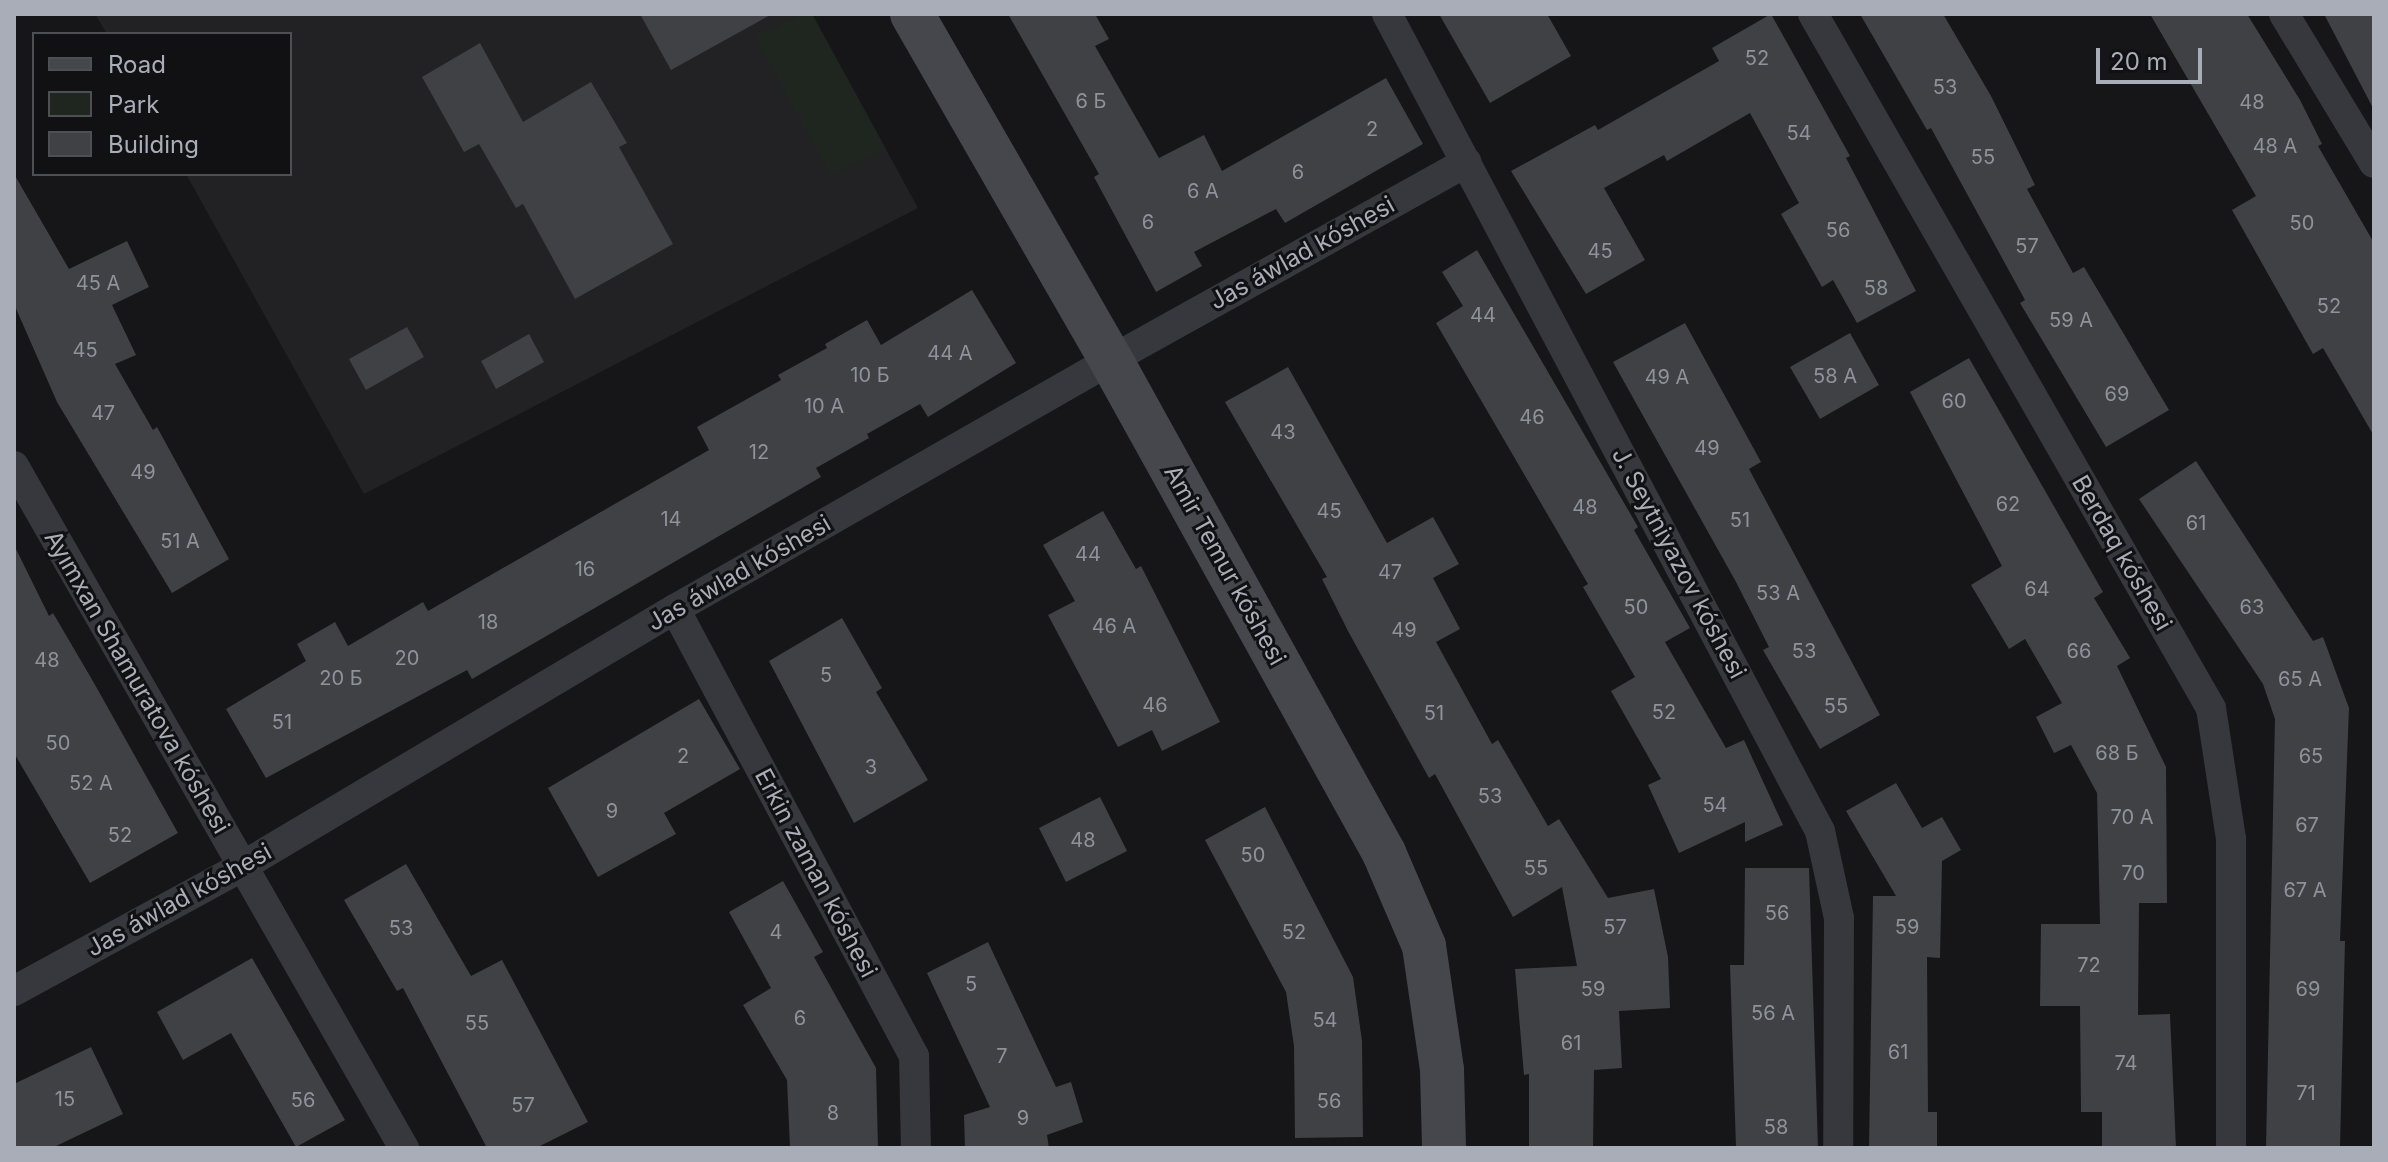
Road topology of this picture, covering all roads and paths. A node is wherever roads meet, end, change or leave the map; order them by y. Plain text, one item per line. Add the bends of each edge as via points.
1 (912, 14) edge
2 (1387, 14) edge
3 (1813, 14) edge
4 (2284, 14) edge
5 (1467, 162) junction
6 (2374, 163) edge
7 (1111, 360) junction
8 (14, 466) edge
9 (675, 609) junction
10 (241, 867) junction
11 (14, 991) edge
12 (404, 1148) edge
13 (916, 1148) edge
14 (1444, 1148) edge
15 (1838, 1148) edge
16 (2231, 1148) edge

1 - 7 street, Amir Temur kóshesi
2 - 5 street, J. Seytniyazov kóshesi
3 - 16 street, Berdaq kóshesi via 2211,708 2231,839
4 - 6 street
5 - 7 street, Jas áwlad kóshesi
5 - 15 street, J. Seytniyazov kóshesi via 1820,831 1839,918
7 - 9 street, Jas áwlad kóshesi
7 - 14 street, Amir Temur kóshesi via 1384,853 1424,946 1442,1070
8 - 10 street, Ayımxan Shamuratova kóshesi
9 - 10 street, Jas áwlad kóshesi
9 - 13 street, Erkin zaman kóshesi via 914,1056
10 - 11 street, Jas áwlad kóshesi
10 - 12 street, Ayımxan Shamuratova kóshesi

